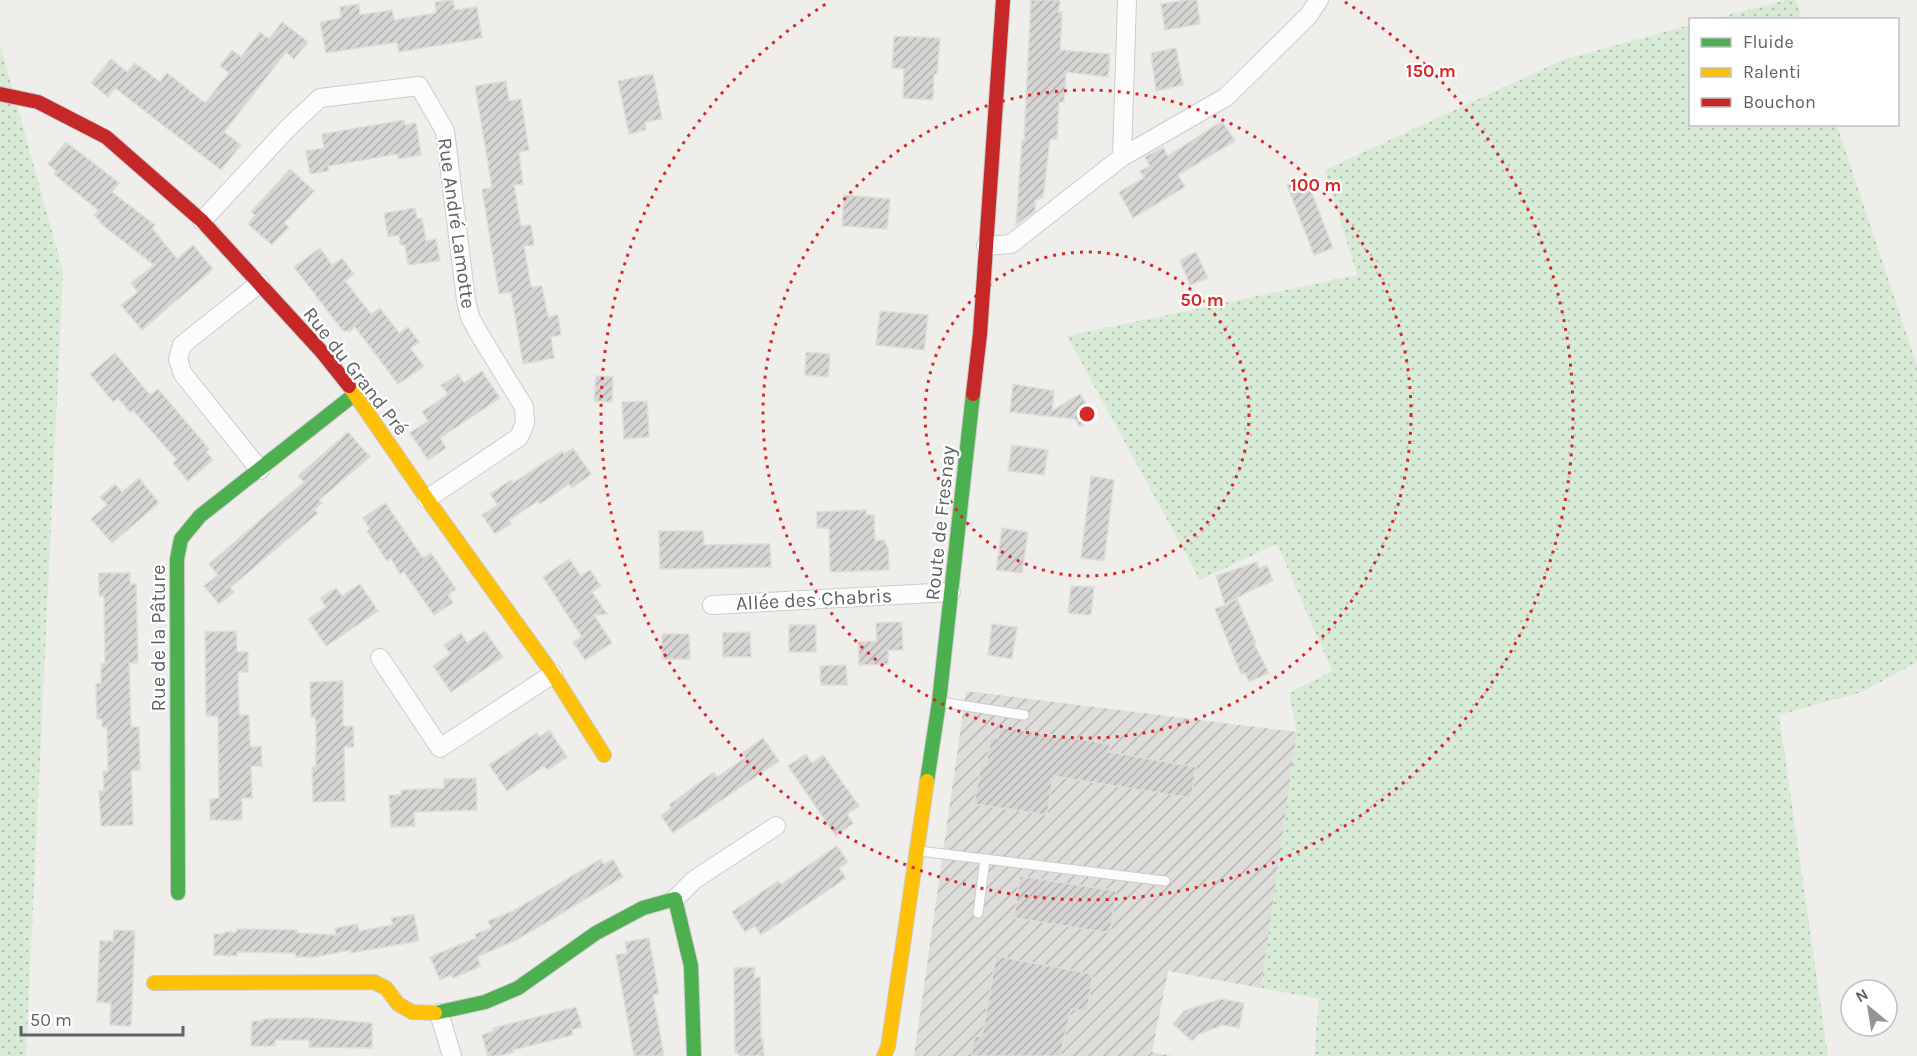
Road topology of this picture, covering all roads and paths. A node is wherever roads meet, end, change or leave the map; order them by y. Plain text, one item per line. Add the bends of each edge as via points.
1 (1003, 0) edge
2 (1128, 0) edge
3 (1319, 0) edge
4 (0, 94) edge
5 (1122, 158) junction
6 (202, 221) junction
7 (986, 246) junction
8 (260, 283) junction
9 (355, 394) junction
10 (260, 470) junction
11 (427, 499) junction
12 (951, 592) junction
13 (712, 605) dead end
14 (380, 658) dead end
15 (552, 674) junction
16 (939, 702) junction
17 (1024, 715) dead end
18 (604, 755) dead end
19 (776, 826) dead end
20 (917, 851) junction
21 (985, 859) junction
22 (1165, 881) dead end
23 (178, 893) dead end
24 (675, 899) junction
25 (978, 913) dead end
26 (154, 983) dead end
27 (439, 1013) junction
28 (887, 1053) edge
29 (452, 1056) edge
30 (694, 1056) edge

1 - 7 street, Route de Fresnay
2 - 5 street
3 - 5 street via 1308,16 1226,97
4 - 6 street, Rue du Grand Pré via 38,102 105,137
5 - 7 street via 1011,244
6 - 8 street, Rue du Grand Pré
6 - 11 street, Rue André Lamotte via 320,98 419,86 445,131 470,317 524,407 525,423 519,437
7 - 12 street, Route de Fresnay
8 - 9 street, Rue du Grand Pré
8 - 10 street via 182,345 178,359 183,374
9 - 10 street, Rue de la Pâture
9 - 11 street, Rue du Grand Pré
10 - 23 street, Rue de la Pâture via 200,516 181,538 177,560
11 - 15 street, Rue du Grand Pré
12 - 13 street, Allée des Chabris
12 - 16 street, Route de Fresnay
14 - 15 street via 440,748
15 - 18 street, Rue du Grand Pré
16 - 17 lane
16 - 20 street, Route de Fresnay
19 - 24 street via 694,880
20 - 21 lane
20 - 28 street, Route de Fresnay
21 - 22 lane
21 - 25 lane
24 - 27 street via 643,908 596,933 518,988 485,1002
24 - 30 street via 692,966
26 - 27 street via 374,982 412,1012
27 - 29 street

